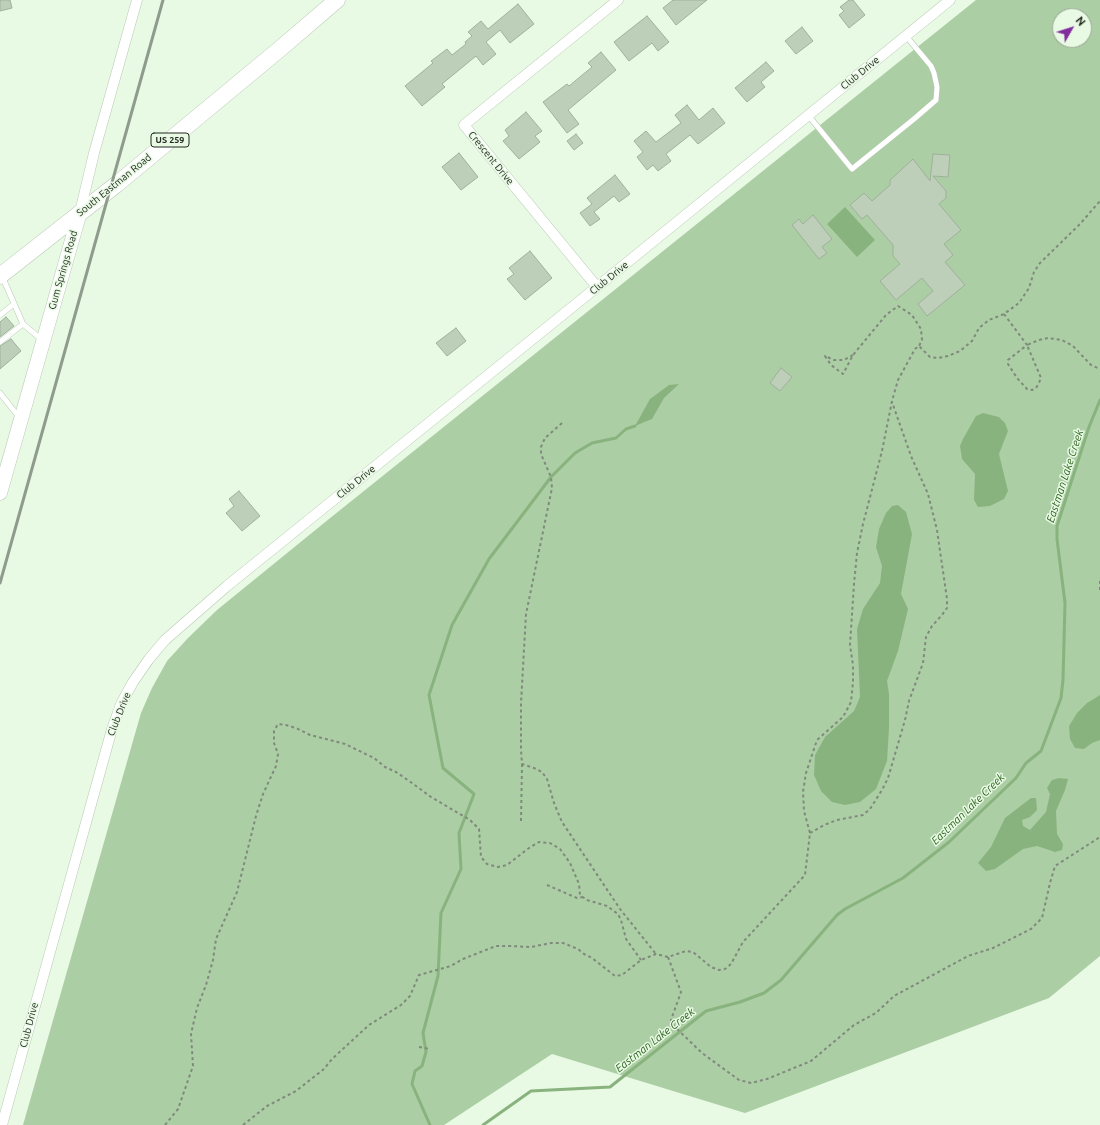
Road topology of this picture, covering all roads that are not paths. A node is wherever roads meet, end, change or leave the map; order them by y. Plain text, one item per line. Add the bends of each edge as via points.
1 (136, 0) edge
2 (337, 0) edge
3 (618, 0) edge
4 (950, 0) edge
5 (906, 36) junction
6 (808, 115) junction
7 (80, 212) junction
8 (1, 276) edge
9 (597, 287) junction
10 (14, 304) junction
11 (0, 315) edge
12 (23, 324) junction
13 (0, 342) edge
14 (43, 342) junction
15 (0, 393) edge
16 (20, 419) junction
17 (1, 486) edge
18 (2, 1125) edge

1 - 7 street, Gum Springs Road
2 - 7 main road, South Eastman Road / US 259
3 - 9 street, Crescent Drive via 464,125
4 - 5 street, Club Drive
5 - 6 street, Club Drive
5 - 6 lane via 931,66 938,88 936,100 852,169
6 - 9 street, Club Drive
7 - 8 main road, South Eastman Road / US 259
7 - 14 street, Gum Springs Road
8 - 10 lane
9 - 18 street, Club Drive via 227,586 166,640 137,676 121,704 112,729
10 - 11 lane
10 - 12 lane
12 - 13 lane
12 - 14 lane
14 - 16 street, Gum Springs Road
15 - 16 lane
16 - 17 street, Gum Springs Road

